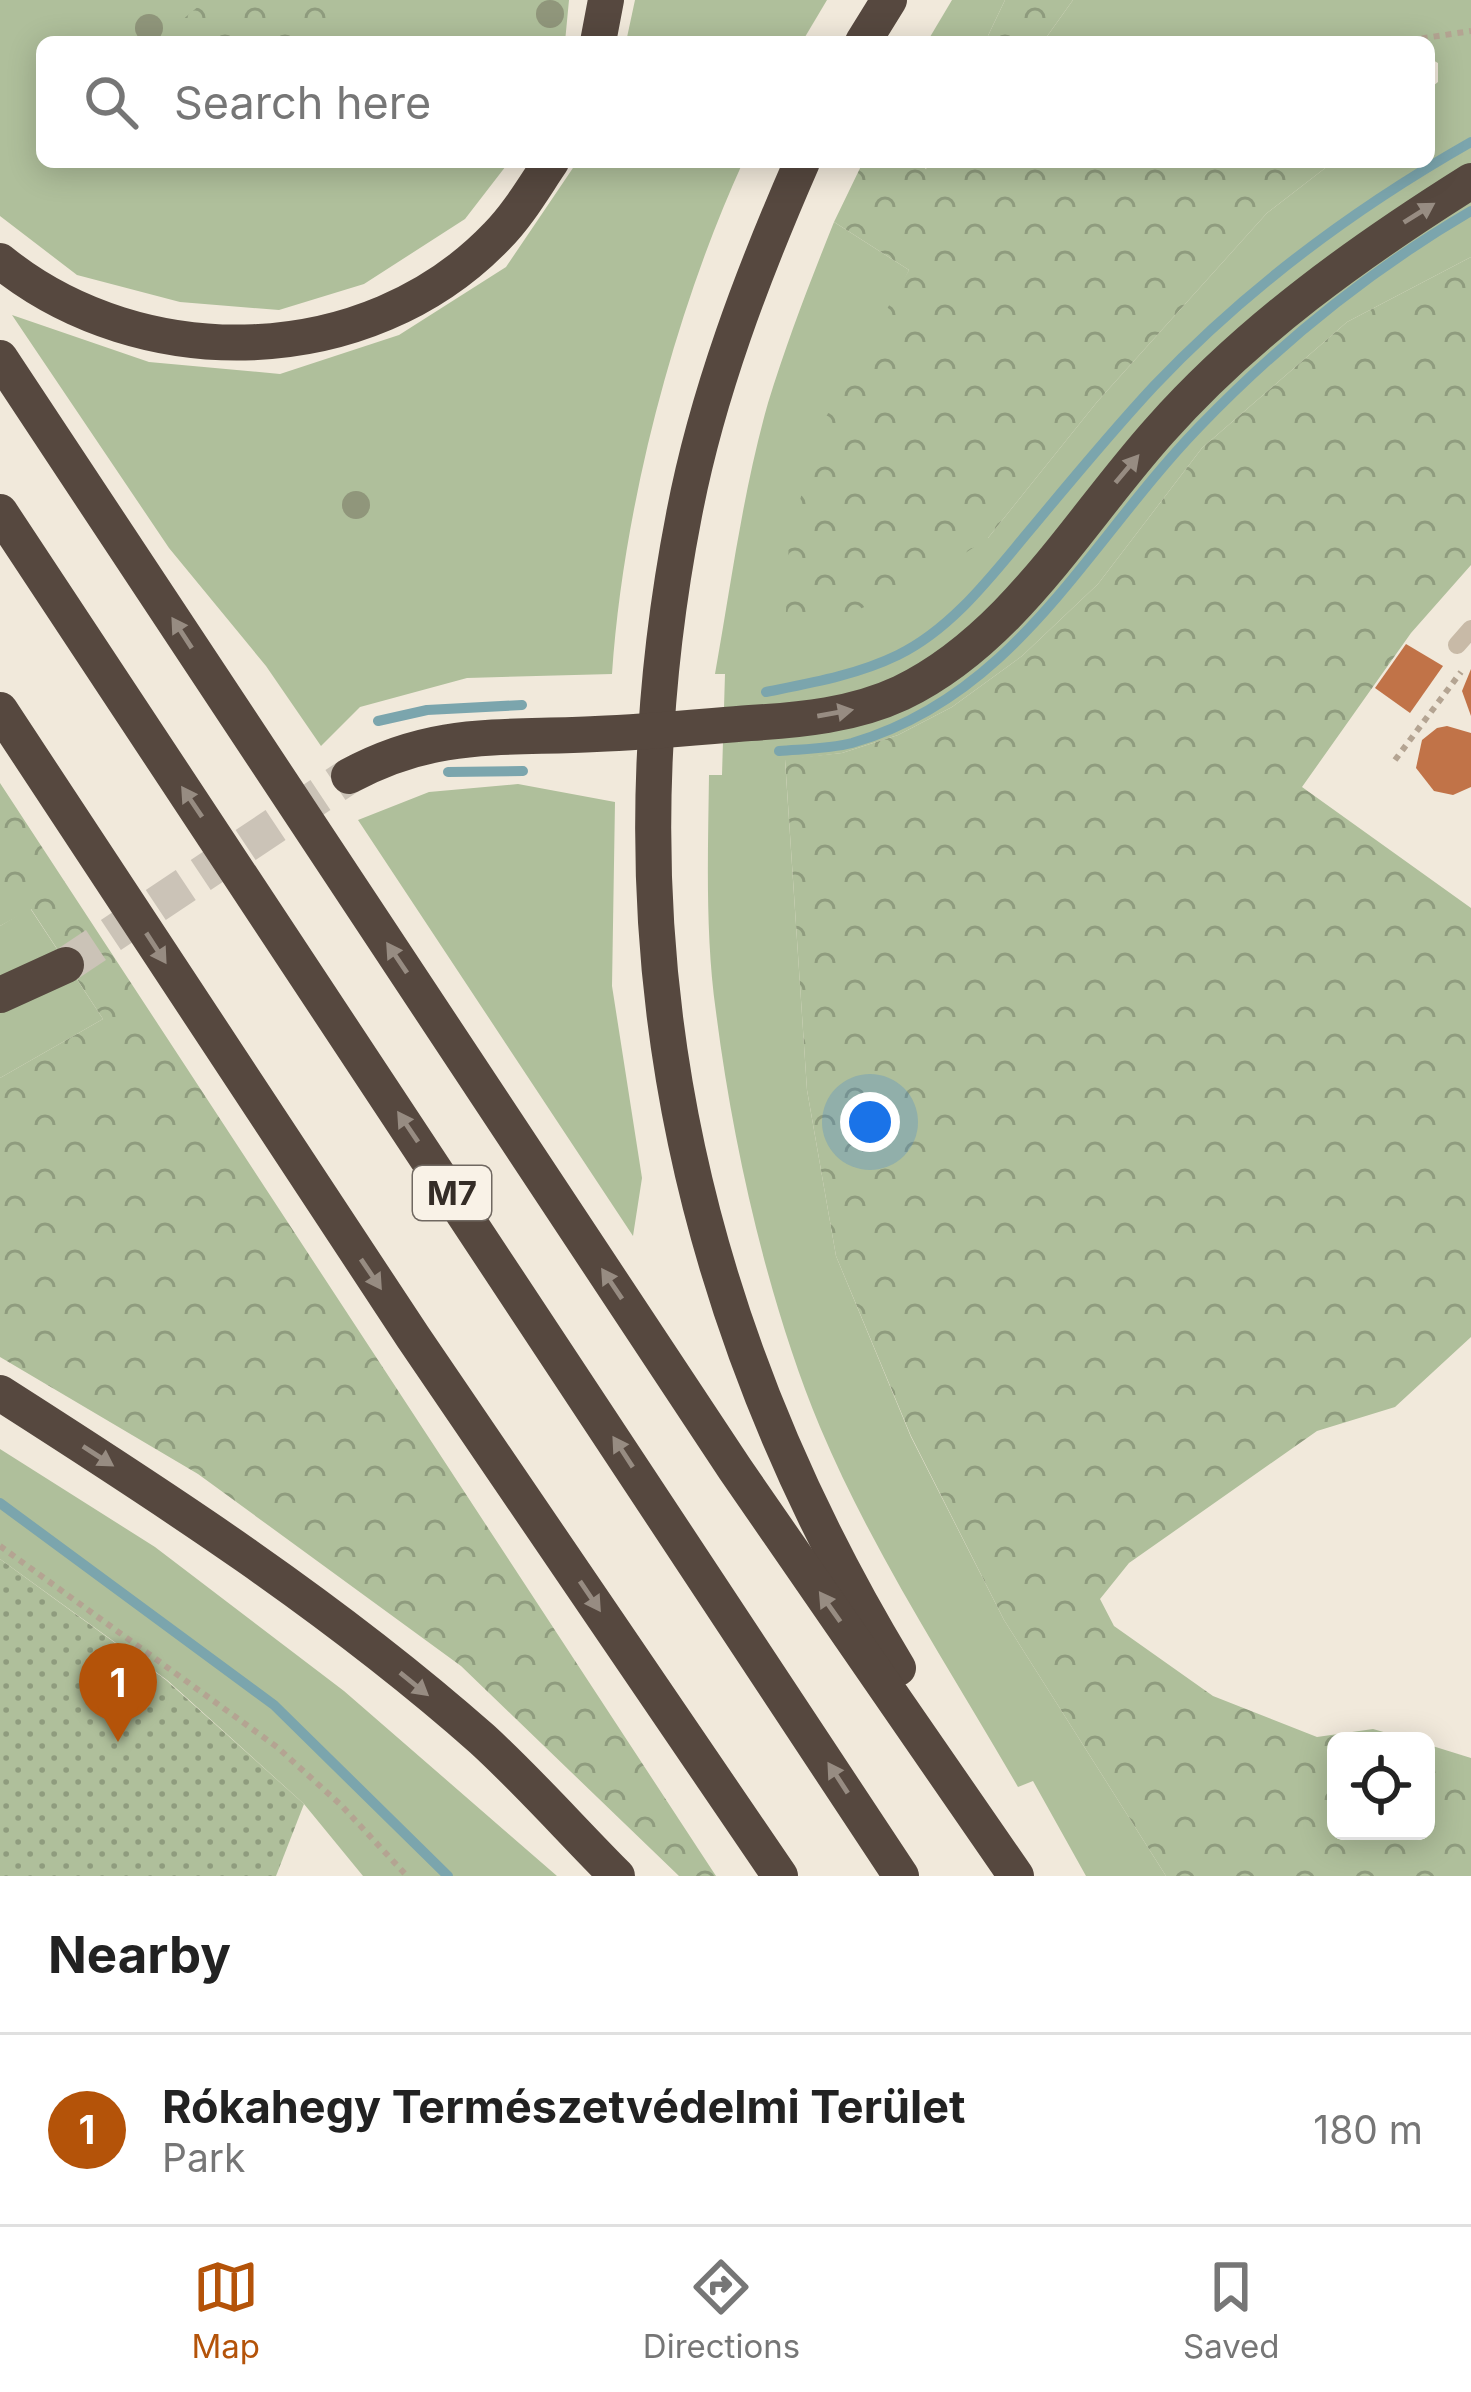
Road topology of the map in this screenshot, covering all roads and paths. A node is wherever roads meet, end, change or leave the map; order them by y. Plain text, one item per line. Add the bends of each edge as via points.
1 (606, 0) edge
2 (889, 0) edge
3 (1471, 31) edge
4 (599, 36) edge
5 (867, 36) edge
6 (1435, 36) edge
7 (547, 168) edge
8 (800, 168) edge
9 (1471, 181) edge
10 (0, 261) edge
11 (0, 358) edge
12 (0, 512) edge
13 (1466, 644) edge
14 (0, 710) edge
15 (1395, 760) dead end
16 (349, 776) tunnel mouth
17 (66, 965) tunnel mouth
18 (0, 995) edge
19 (0, 1393) edge
20 (0, 1546) edge
21 (407, 1876) edge
22 (616, 1876) edge
23 (780, 1876) edge
24 (901, 1876) edge
25 (1020, 1876) edge

1 - 4 highway
2 - 5 highway
3 - 6 path
7 - 10 highway via 497,236 457,270 375,316 306,338 164,338 70,305
8 - 25 highway via 738,324 684,514 654,778 660,996 706,1237 780,1436 881,1639
16 -> 9 highway via 445,741 834,714 934,676 1034,583 1162,427 1244,348 1381,237
25 -> 11 highway via 735,1469
24 -> 12 highway, M7
13 - 15 path
14 -> 23 highway
17 - 18 highway
19 -> 22 highway via 340,1623 484,1741
20 - 21 path via 277,1747

